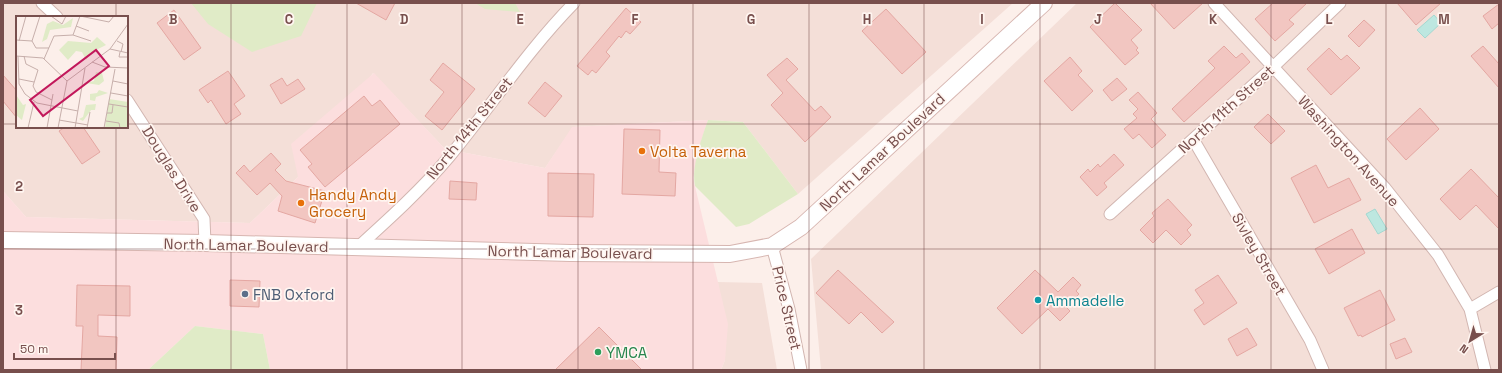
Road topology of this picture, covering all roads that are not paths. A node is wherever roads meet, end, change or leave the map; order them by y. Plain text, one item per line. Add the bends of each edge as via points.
1 (42, 3) edge
2 (574, 3) edge
3 (1044, 3) edge
4 (1214, 3) edge
5 (1340, 3) edge
6 (56, 16) edge
7 (1273, 67) junction
8 (128, 102) edge
9 (1193, 139) junction
10 (1110, 214) dead end
11 (3, 240) edge
12 (205, 243) junction
13 (772, 246) junction
14 (358, 247) junction
15 (1499, 292) edge
16 (1470, 309) junction
17 (801, 370) edge
18 (1322, 370) edge
19 (1485, 370) edge

1 - 6 street
2 - 14 street, North 14th Street via 551,27 448,157 409,201
3 - 13 street, North Lamar Boulevard via 801,227
4 - 7 street, Washington Avenue
5 - 7 street, North 11th Street
7 - 9 street, North 11th Street
7 - 16 street, Washington Avenue via 1388,192 1438,255
8 - 12 street, Douglas Drive via 204,219
9 - 10 street, North 11th Street
9 - 18 street, Sivley Street via 1310,340
11 - 12 street, North Lamar Boulevard
12 - 14 street, North Lamar Boulevard
13 - 14 street, North Lamar Boulevard via 730,254 570,253
13 - 17 street, Price Street via 789,309
15 - 16 street
16 - 19 street, Washington Avenue

